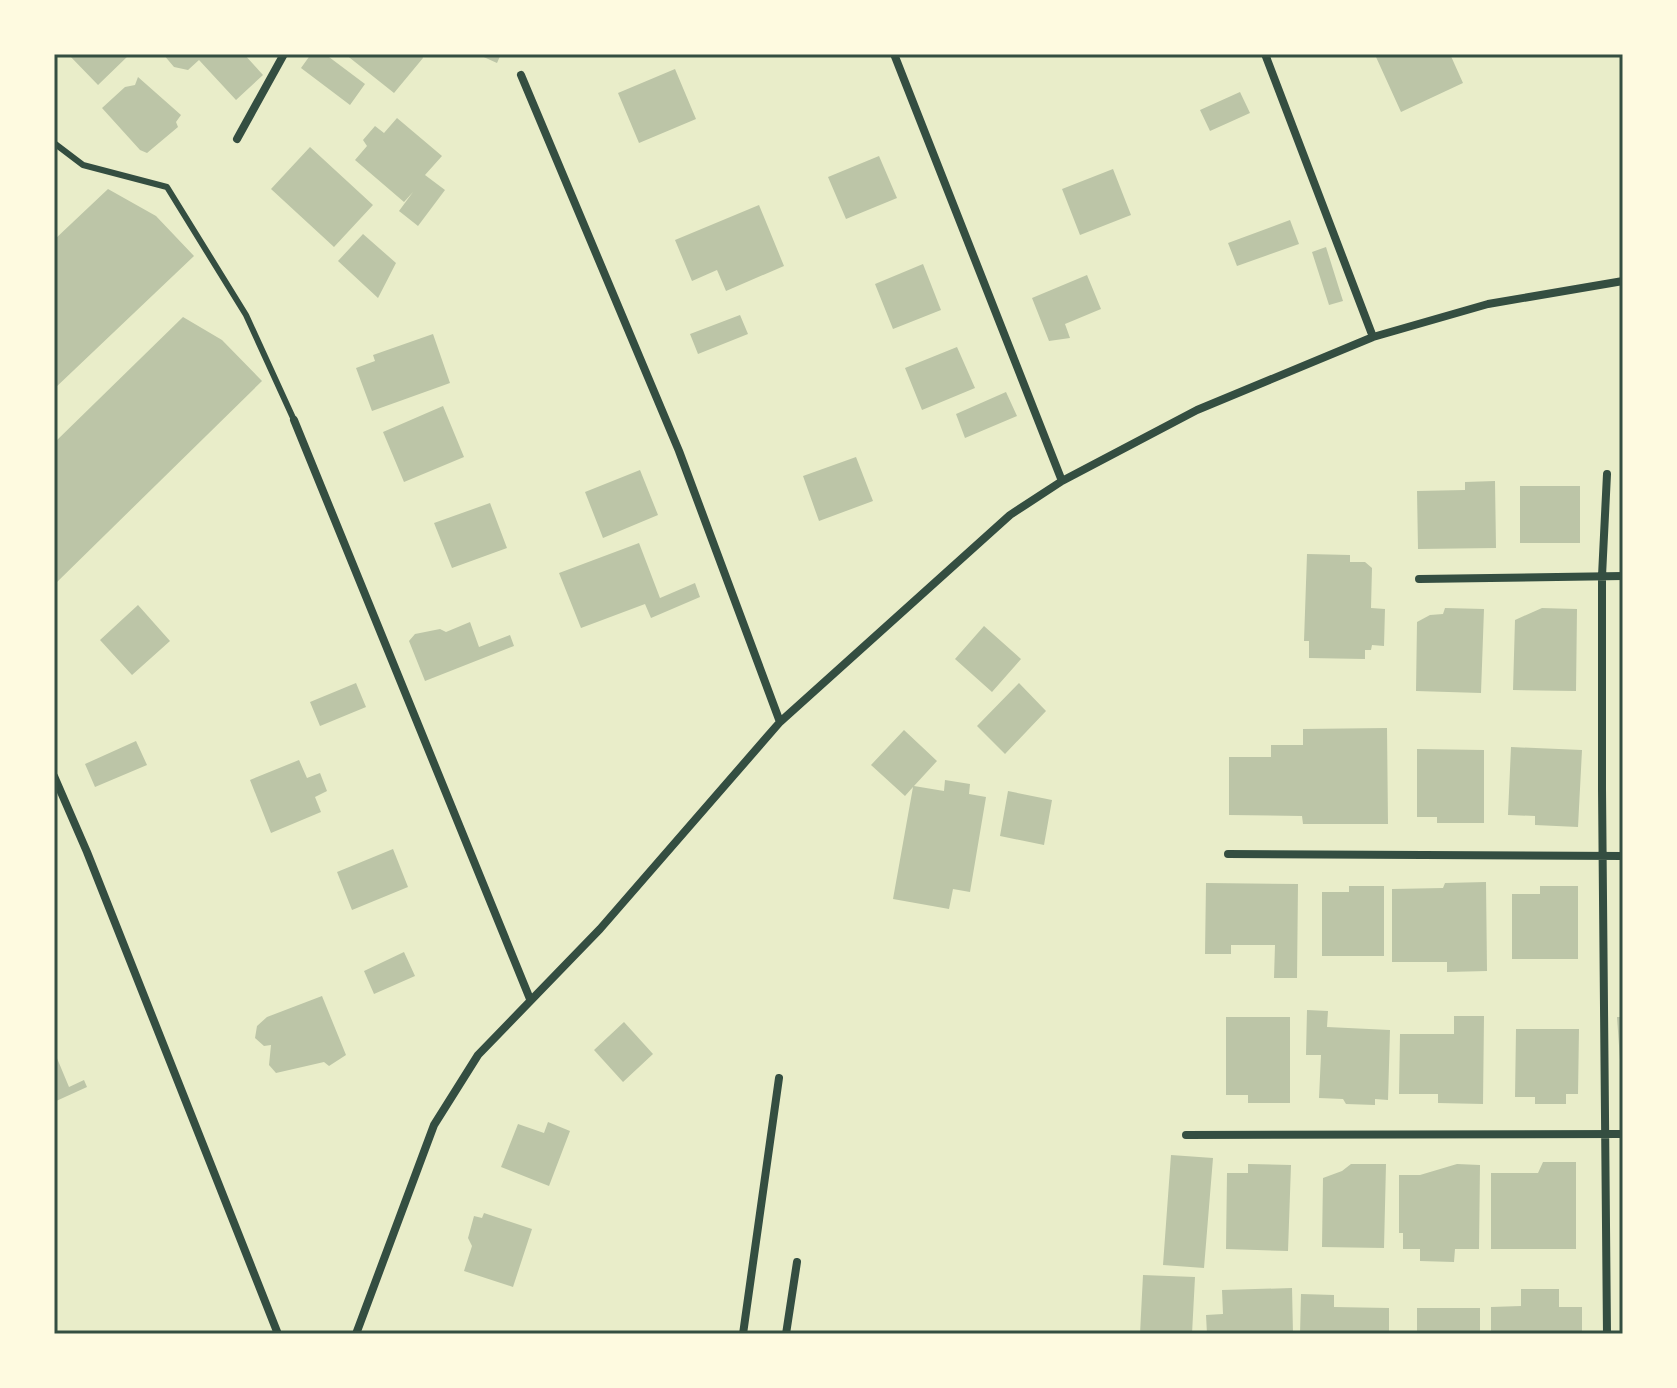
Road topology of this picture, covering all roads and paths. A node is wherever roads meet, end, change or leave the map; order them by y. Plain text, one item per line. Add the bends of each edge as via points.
1 (284, 54) edge
2 (894, 54) edge
3 (1265, 54) edge
4 (521, 75) dead end
5 (237, 139) dead end
6 (54, 143) edge
7 (1623, 281) edge
8 (1373, 337) junction
9 (294, 420) joint
10 (1607, 474) dead end
11 (1062, 481) junction
12 (1602, 576) junction
13 (1623, 576) edge
14 (1419, 579) dead end
15 (780, 722) junction
16 (54, 776) edge
17 (1228, 854) dead end
18 (1623, 856) edge
19 (1602, 857) junction
20 (530, 999) junction
21 (779, 1078) dead end
22 (1605, 1134) junction
23 (1623, 1134) edge
24 (1186, 1135) dead end
25 (797, 1262) dead end
26 (278, 1334) edge
27 (356, 1334) edge
28 (743, 1334) edge
29 (786, 1334) edge
30 (1607, 1334) edge

1 - 5 street
2 - 11 street
3 - 8 street
4 - 15 street via 679,451
6 - 9 lane via 83,165 167,187 246,315
7 - 8 street via 1488,304
8 - 11 street via 1197,410
9 - 20 street
10 - 12 street
11 - 15 street via 1010,515
12 - 13 street
12 - 14 street
12 - 19 street
15 - 20 street via 600,929
16 - 26 street
17 - 19 street
18 - 19 street
19 - 22 street
20 - 27 street via 478,1055 434,1125
21 - 28 street
22 - 23 street
22 - 24 street
22 - 30 street
25 - 29 street

